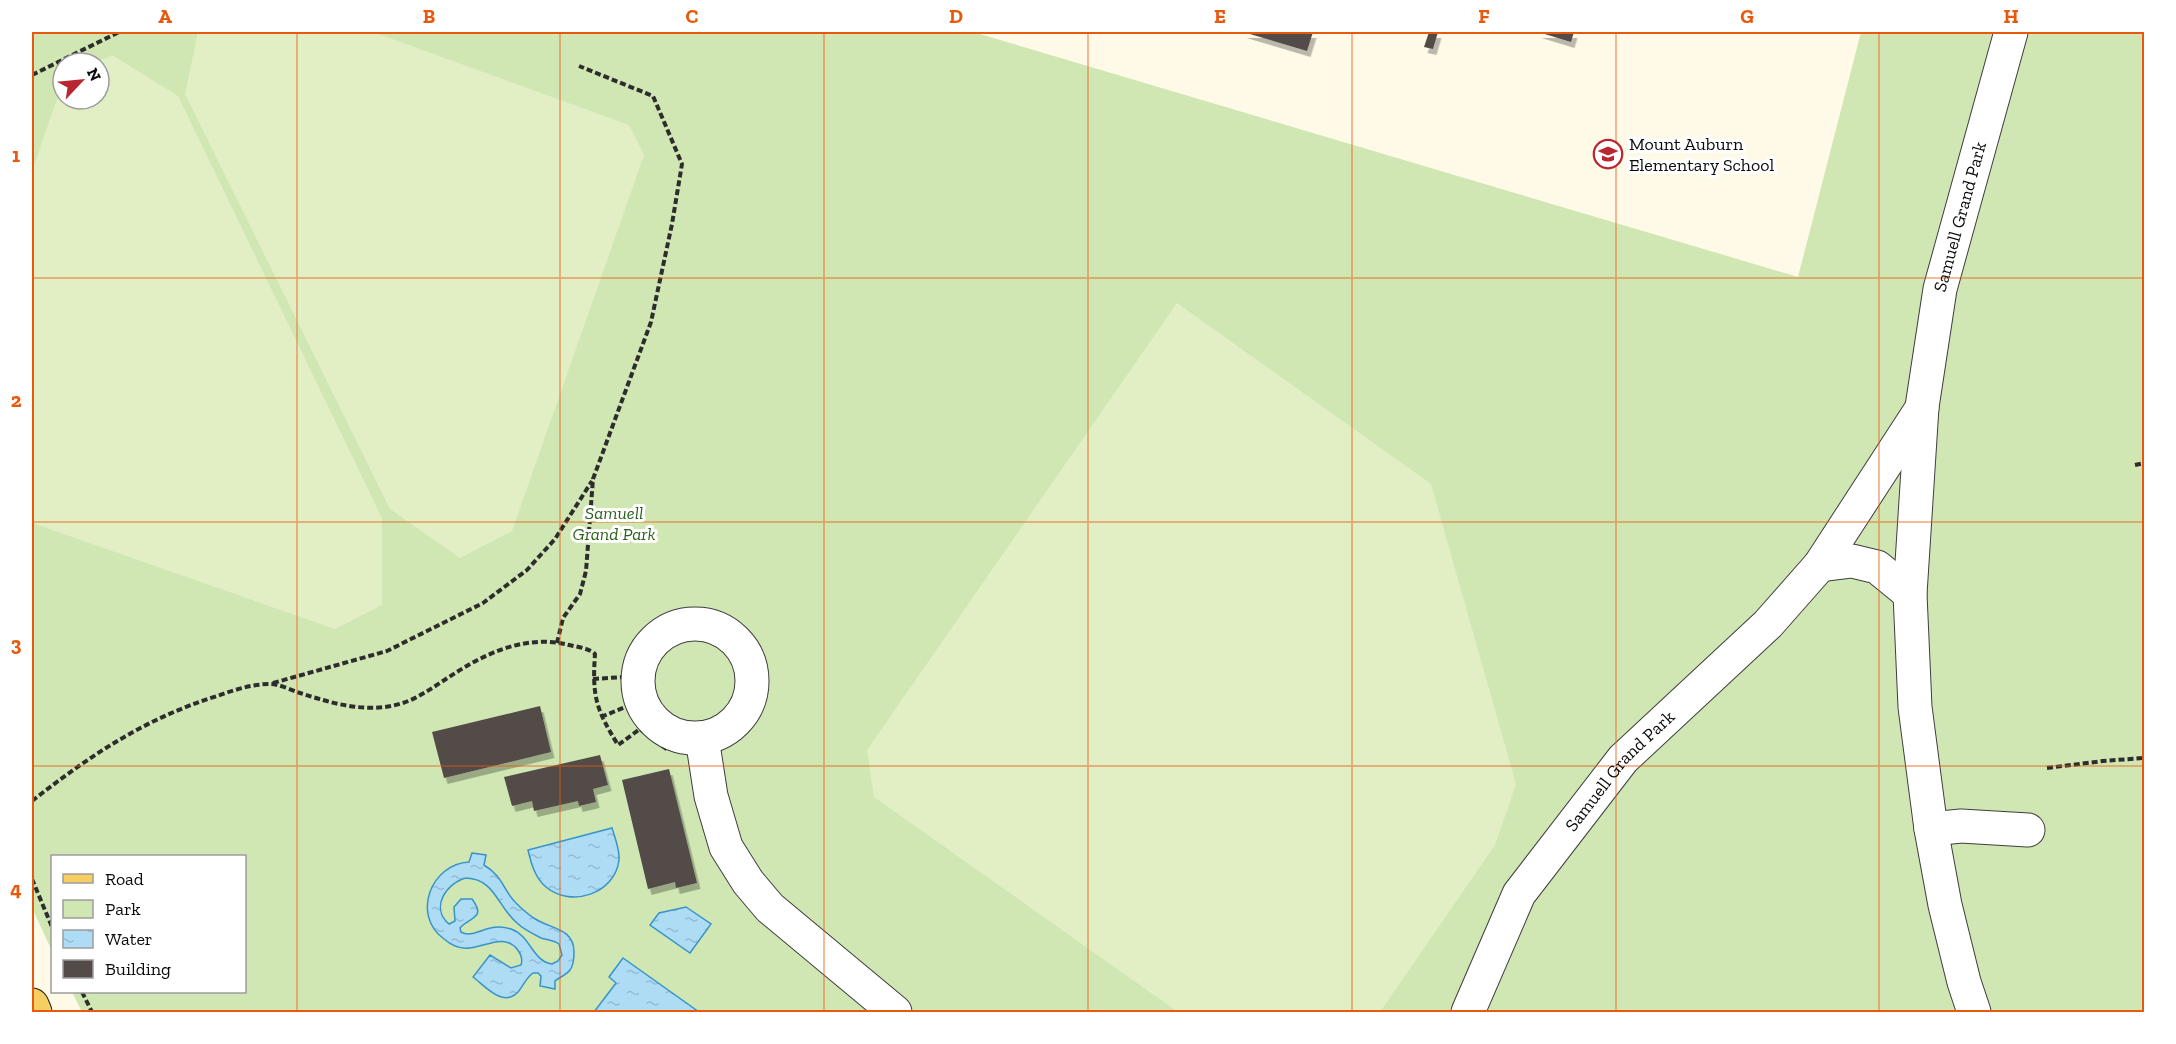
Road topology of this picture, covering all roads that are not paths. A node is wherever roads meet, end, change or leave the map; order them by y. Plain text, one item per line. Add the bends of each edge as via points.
1 (2011, 32) edge
2 (1923, 406) junction
3 (1820, 565) junction
4 (1910, 594) junction
5 (702, 738) junction
6 (1931, 828) junction
7 (2028, 830) dead end
8 (32, 1005) edge
9 (35, 1012) edge
10 (895, 1012) edge
11 (1468, 1012) edge
12 (1974, 1012) edge

1 - 2 street, Samuell Grand Park via 1940,289
2 - 3 street, Samuell Grand Park
2 - 4 street, Samuell Grand Park
3 - 4 street via 1852,561 1877,567
3 - 11 street, Samuell Grand Park via 1768,624 1623,759 1518,894
4 - 6 street, Samuell Grand Park via 1915,707
5 - 5 street via 683,736 660,726 647,712 640,688 643,657 653,641 686,624 704,624 737,642 752,676 743,711 730,725
5 - 10 street via 711,796 726,848 748,882 770,908
6 - 7 street
6 - 12 street, Samuell Grand Park via 1945,904
8 - 9 main road

